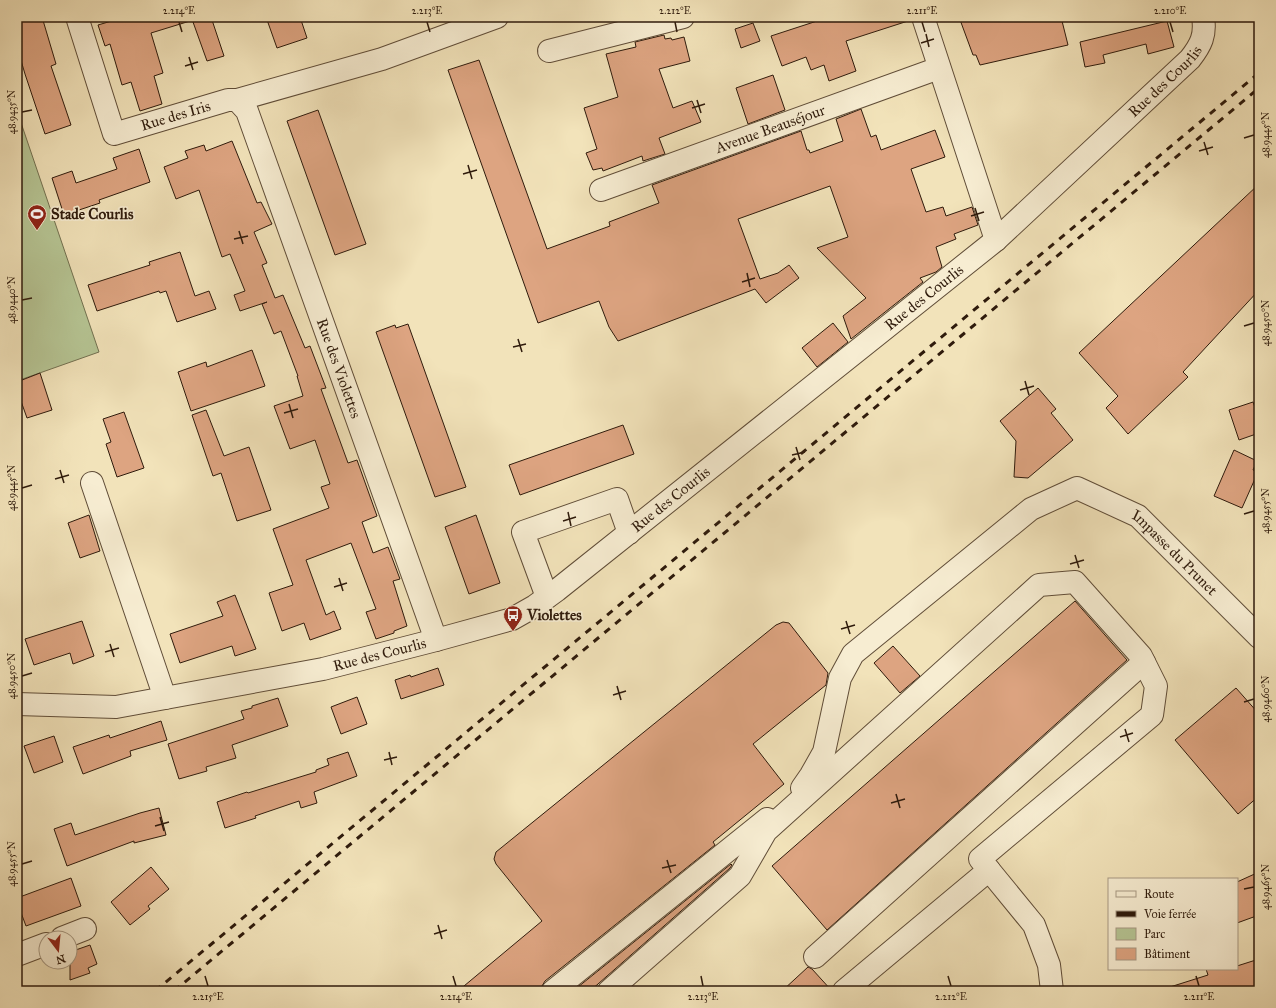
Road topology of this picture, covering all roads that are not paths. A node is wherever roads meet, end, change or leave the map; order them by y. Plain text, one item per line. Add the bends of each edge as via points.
1 (77, 17) edge
2 (497, 17) edge
3 (923, 17) edge
4 (1203, 17) edge
5 (678, 18) edge
6 (549, 51) dead end
7 (939, 68) junction
8 (237, 100) junction
9 (601, 190) dead end
10 (996, 240) junction
11 (92, 484) dead end
12 (629, 532) junction
13 (547, 597) junction
14 (1259, 637) edge
15 (436, 640) junction
16 (1144, 662) junction
17 (165, 698) junction
18 (17, 704) edge
19 (989, 870) junction
20 (85, 929) dead end
21 (78, 932) edge
22 (38, 947) edge
23 (17, 956) edge
24 (815, 957) dead end
25 (553, 991) edge
26 (609, 991) edge
27 (844, 991) edge
28 (1052, 991) edge

1 - 8 street, Rue des Iris via 114,134 228,100
2 - 8 street, Rue des Iris via 382,59
3 - 7 street
4 - 10 street, Rue des Courlis via 1205,26 1202,39 1190,59
5 - 6 street
7 - 9 street, Avenue Beauséjour
7 - 10 street
8 - 15 street, Rue des Violettes via 246,111
10 - 12 street, Rue des Courlis
11 - 17 street
12 - 13 street, Rue des Courlis
12 - 13 street via 617,498 523,532
13 - 15 street, Rue des Courlis via 512,619
14 - 25 street, Impasse du Prunet via 1138,516 1076,488 1031,509 853,654 840,678 824,752 795,796
15 - 17 street, Rue des Courlis via 323,668
16 - 19 street via 1156,686 1152,715 980,859
16 - 24 street
16 - 26 street via 1076,582 1039,584 766,831 740,876
17 - 18 street, Rue des Courlis via 116,707
19 - 27 street
19 - 28 street via 1034,925 1049,965
20 - 21 street
22 - 23 street

